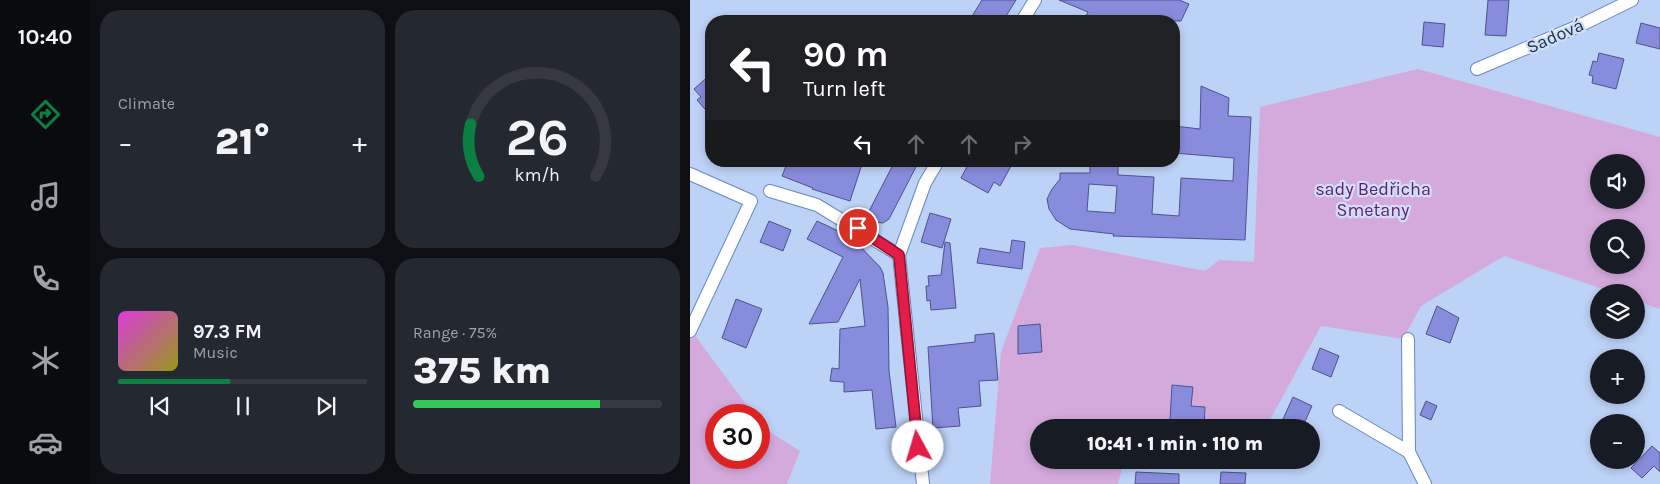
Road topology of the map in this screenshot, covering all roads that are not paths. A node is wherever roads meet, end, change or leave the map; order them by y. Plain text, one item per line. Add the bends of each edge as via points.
1 (1035, 0) edge
2 (1632, 0) edge
3 (1026, 15) edge
4 (1477, 69) dead end
5 (934, 167) edge
6 (690, 174) edge
7 (770, 191) dead end
8 (899, 255) junction
9 (690, 331) edge
10 (1408, 339) dead end
11 (1339, 411) dead end
12 (1410, 452) junction
13 (924, 484) edge
14 (1425, 484) edge

1 - 3 street
2 - 4 street, Sadová
5 - 8 street via 925,182
6 - 9 street via 751,201
7 - 8 street via 818,205
8 - 13 street
10 - 12 street
11 - 12 street
12 - 14 street

